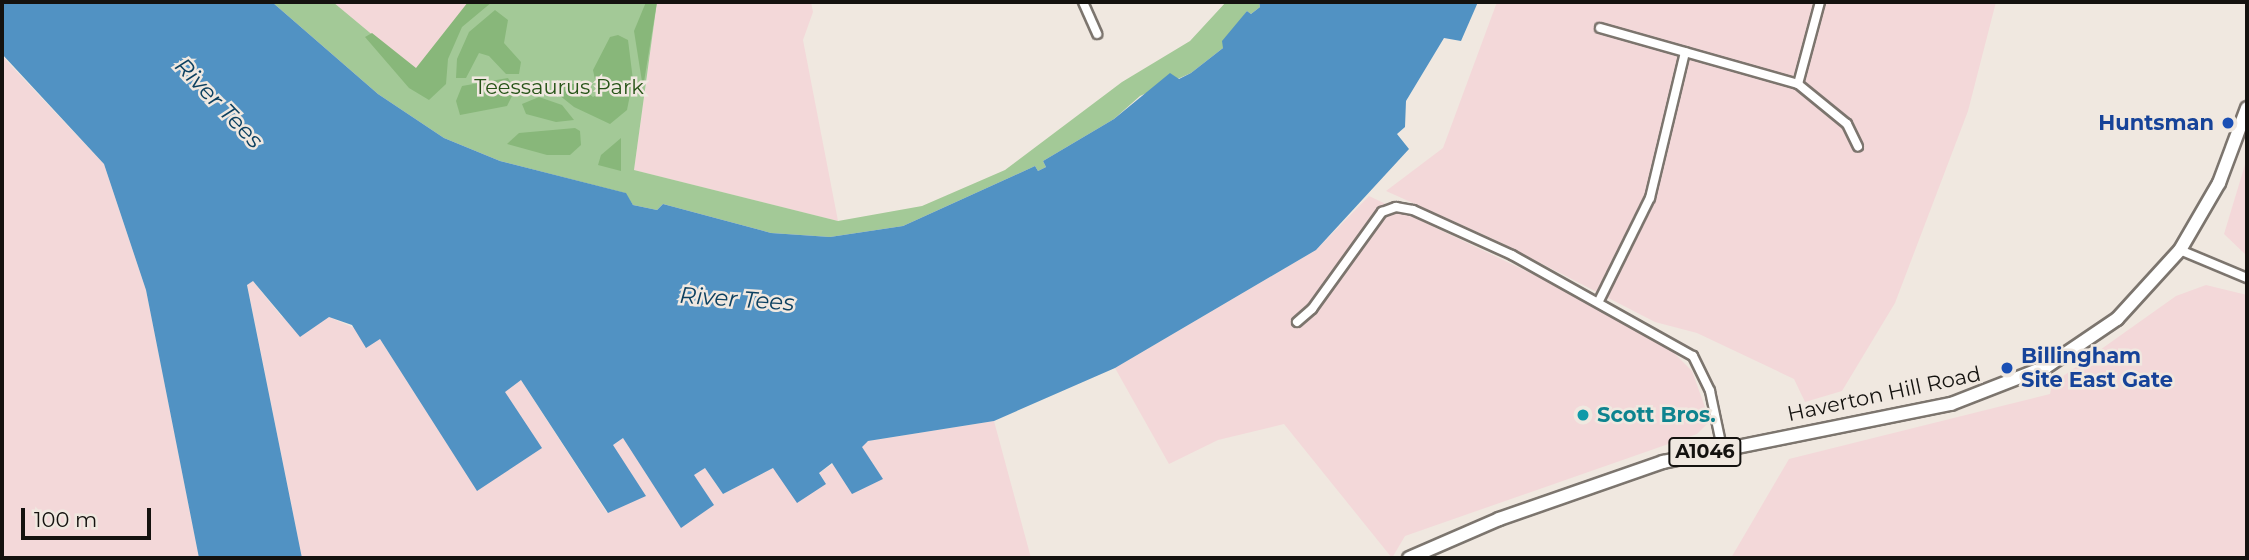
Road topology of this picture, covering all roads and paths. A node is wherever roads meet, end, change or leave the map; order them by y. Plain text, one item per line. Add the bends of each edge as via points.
1 (1083, 2) edge
2 (1820, 2) edge
3 (1601, 28) dead end
4 (1097, 34) dead end
5 (1685, 52) junction
6 (1798, 84) junction
7 (2247, 108) edge
8 (1858, 147) dead end
9 (2180, 250) junction
10 (2247, 278) edge
11 (1599, 301) junction
12 (1297, 322) dead end
13 (1722, 448) junction
14 (1409, 558) edge

1 - 4 street
2 - 6 street
3 - 5 street
5 - 6 street
5 - 11 street via 1650,198
6 - 8 street via 1847,124
7 - 9 main road, Haverton Hill Road / A1046 via 2219,183
9 - 10 street
9 - 13 main road, Haverton Hill Road / A1046 via 2118,319 2046,367 1951,404
11 - 12 street via 1512,255 1413,210 1396,208 1382,212 1366,229 1312,309
11 - 13 street via 1693,356 1710,391
13 - 14 main road, Haverton Hill Road / A1046 via 1663,462 1511,515

